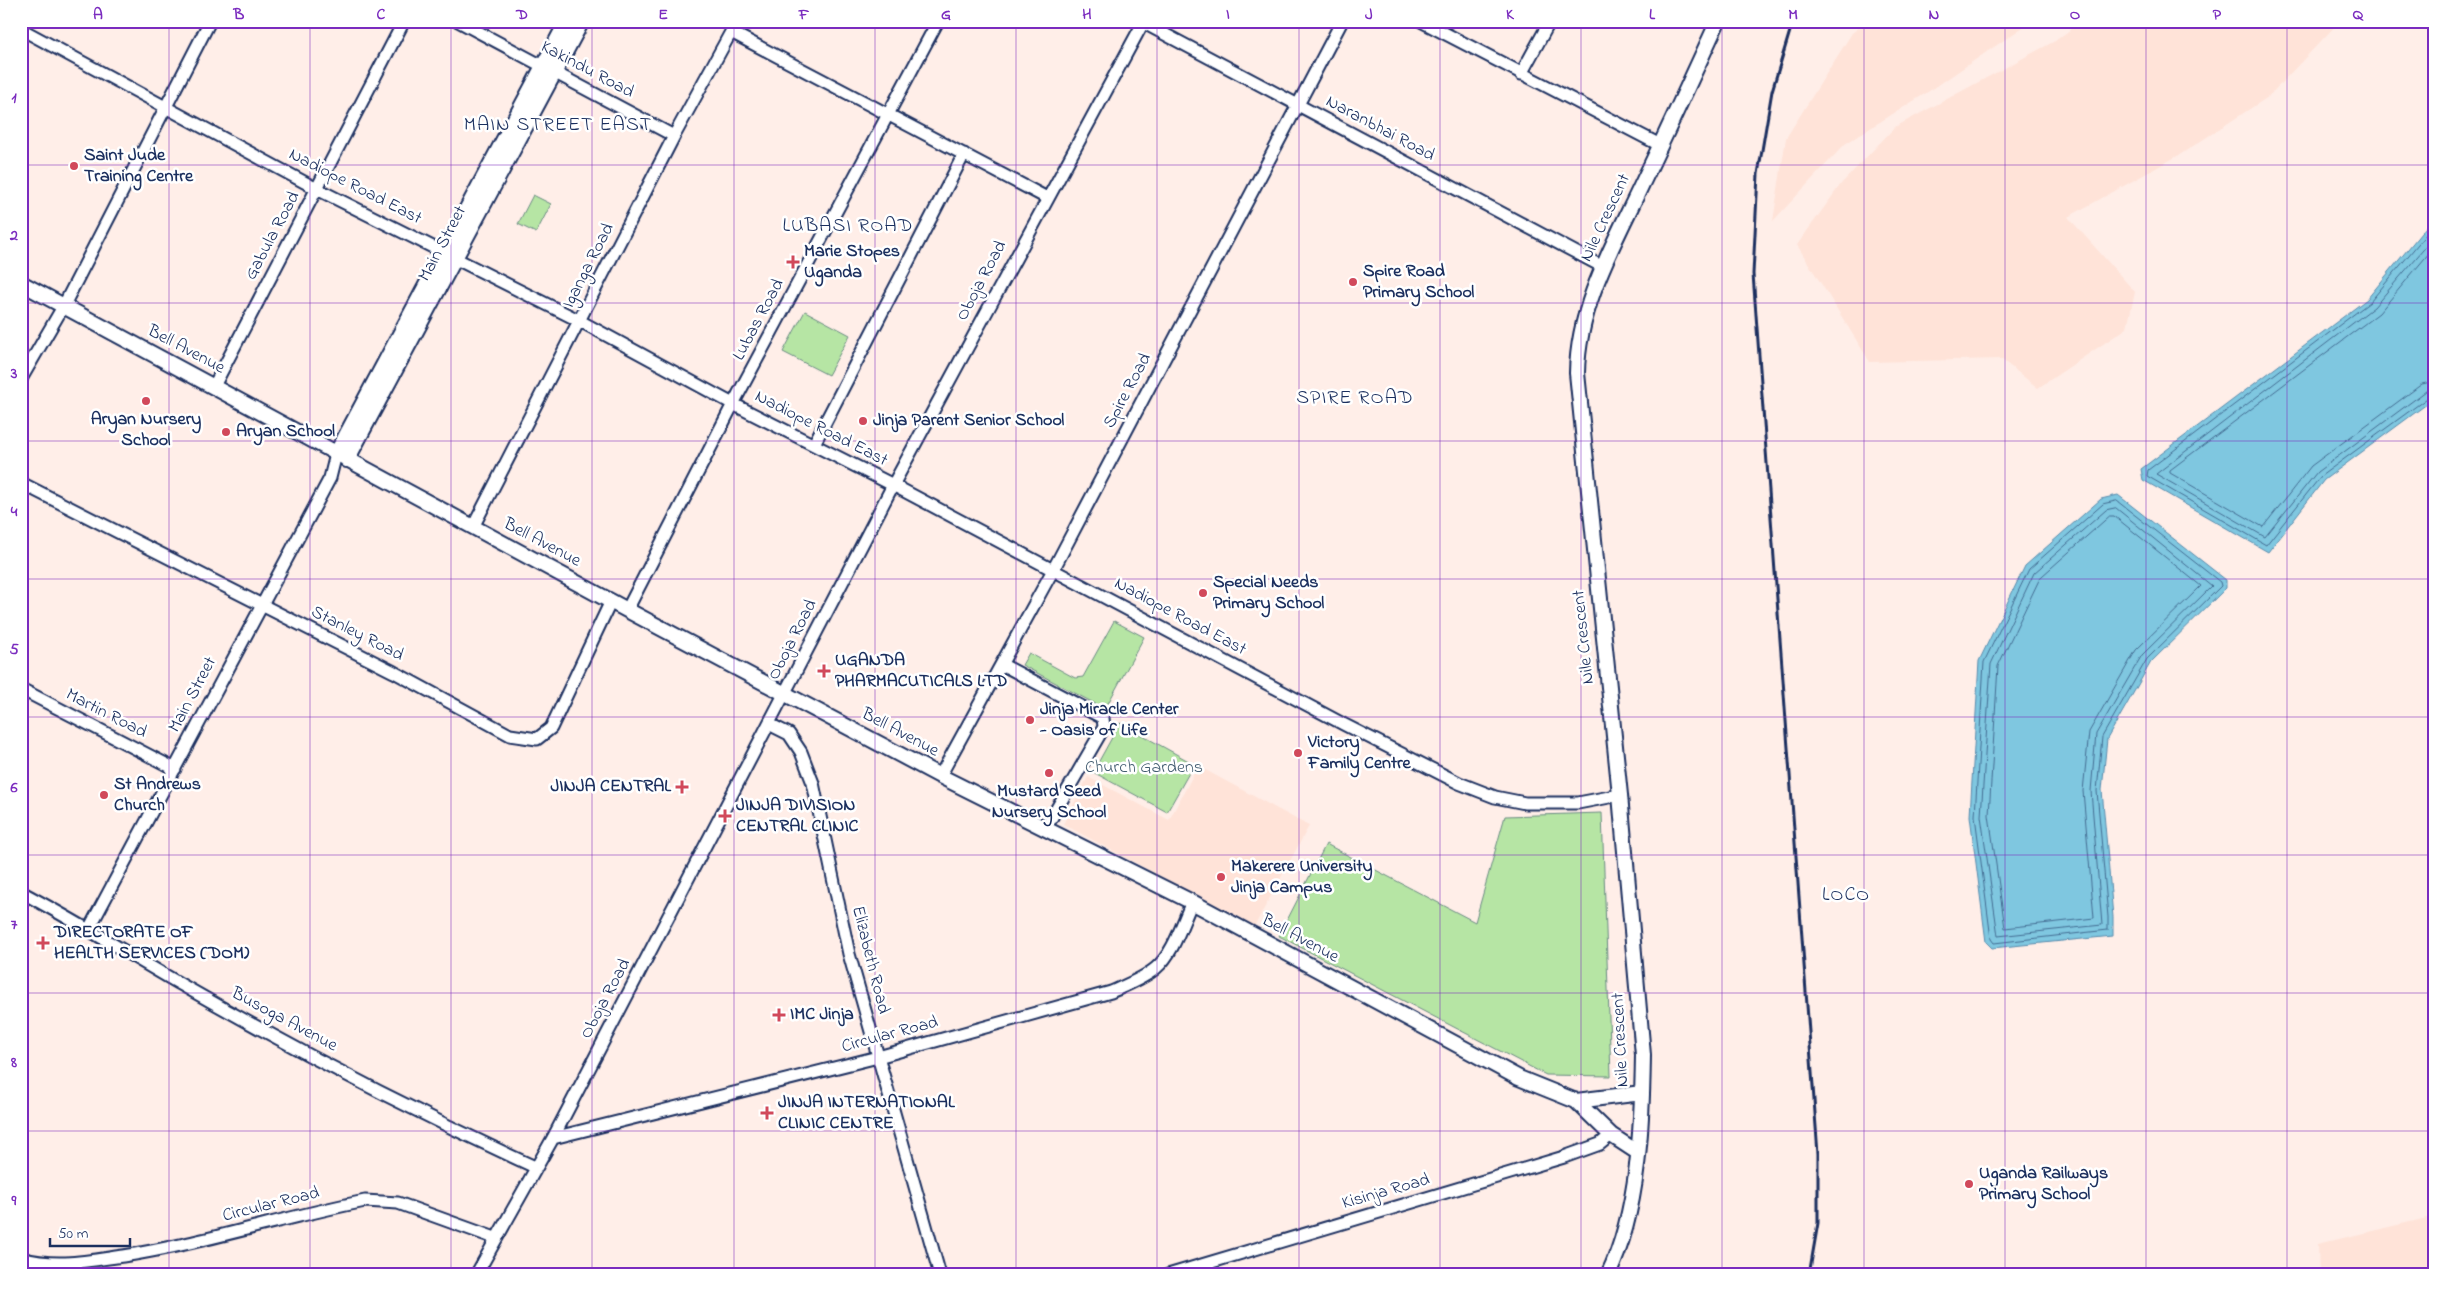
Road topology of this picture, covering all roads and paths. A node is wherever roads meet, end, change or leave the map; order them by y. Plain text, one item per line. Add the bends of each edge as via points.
1 (210, 21) edge
2 (404, 21) edge
3 (458, 21) edge
4 (567, 21) edge
5 (582, 21) edge
6 (737, 21) edge
7 (938, 21) edge
8 (1342, 21) edge
9 (1421, 21) edge
10 (1550, 21) edge
11 (1718, 21) edge
12 (1142, 22) edge
13 (21, 29) edge
14 (731, 32) junction
15 (549, 70) junction
16 (1521, 74) junction
17 (1298, 105) junction
18 (165, 107) junction
19 (888, 114) junction
20 (674, 136) junction
21 (1660, 145) junction
22 (964, 154) junction
23 (317, 189) junction
24 (1047, 198) junction
25 (451, 256) junction
26 (1603, 267) junction
27 (21, 283) edge
28 (64, 305) junction
29 (580, 321) junction
30 (21, 379) edge
31 (214, 386) junction
32 (734, 404) junction
33 (814, 444) junction
34 (342, 457) junction
35 (21, 483) edge
36 (893, 485) junction
37 (473, 528) junction
38 (1053, 570) junction
39 (611, 601) junction
40 (262, 604) junction
41 (627, 610) junction
42 (1002, 665) junction
43 (21, 689) edge
44 (786, 692) junction
45 (769, 724) junction
46 (175, 769) junction
47 (940, 776) junction
48 (1620, 795) junction
49 (1045, 829) junction
50 (21, 892) edge
51 (1192, 902) junction
52 (89, 929) junction
53 (878, 1057) junction
54 (1642, 1093) junction
55 (1576, 1101) junction
56 (1610, 1135) junction
57 (553, 1138) junction
58 (1637, 1152) junction
59 (535, 1167) junction
60 (495, 1238) junction
61 (21, 1258) edge
62 (476, 1275) edge
63 (940, 1275) edge
64 (1168, 1275) edge
65 (1608, 1275) edge

1 - 18 street
2 - 23 street, Gabula Road
3 - 15 street, Kakindu Road
4 - 15 street, Main Street
5 - 15 street, Main Street
6 - 14 street, Iganga Road
7 - 19 street, Lubas Road
8 - 17 street, Spire Road
9 - 16 street
10 - 16 street
11 - 21 street, Nile Crescent
12 - 17 street, Naranbhai Road
12 - 24 street, Oboja Road
13 - 18 street, Nadiope Road East
14 - 19 street
14 - 20 street, Iganga Road
15 - 20 street, Kakindu Road
15 - 25 street, Main Street
16 - 21 street
17 - 26 street, Naranbhai Road
17 - 38 street, Spire Road
18 - 23 street, Nadiope Road East
18 - 28 street
19 - 22 street
19 - 32 street, Lubas Road
20 - 29 street, Iganga Road
21 - 26 street, Nile Crescent
22 - 24 street
22 - 33 street
23 - 25 street, Nadiope Road East
23 - 31 street, Gabula Road
24 - 36 street, Oboja Road
25 - 29 street, Nadiope Road East
25 - 34 street, Main Street
26 - 48 street, Nile Crescent via 1582,325 1577,373
27 - 28 street, Bell Avenue
28 - 30 street
28 - 31 street, Bell Avenue
29 - 32 street, Nadiope Road East
29 - 37 street, Iganga Road
31 - 34 street, Bell Avenue
32 - 33 street, Nadiope Road East
32 - 41 street, Lubas Road
33 - 36 street, Nadiope Road East
34 - 37 street, Bell Avenue
34 - 40 street, Main Street
35 - 40 street, Stanley Road
36 - 38 street, Nadiope Road East
36 - 44 street, Oboja Road
37 - 39 street, Bell Avenue
38 - 42 street, Spire Road
38 - 48 street, Nadiope Road East via 1345,725 1480,791 1510,800 1555,804
39 - 40 street, Stanley Road via 551,728 537,739 510,735
39 - 41 street, Bell Avenue
40 - 46 street, Main Street
41 - 44 street, Bell Avenue
42 - 47 street, Spire Road
42 - 49 street via 1103,718 1104,727
43 - 46 street, Martin Road
44 - 45 street, Oboja Road
44 - 47 street, Bell Avenue
45 - 53 street, Elizabeth Road via 789,734 814,782 849,954
45 - 57 street, Oboja Road
46 - 52 street, Main Street
47 - 49 street, Bell Avenue
48 - 54 street, Nile Crescent via 1642,1034
49 - 51 street, Bell Avenue
50 - 52 street, Busoga Avenue
51 - 53 street, Circular Road via 1166,956 1157,968 1140,979 1110,992
51 - 55 street, Bell Avenue via 1519,1078
52 - 59 street, Busoga Avenue via 182,985 420,1114
53 - 57 street, Circular Road
53 - 63 street, Elizabeth Road
54 - 55 street, Bell Avenue
54 - 58 street, Nile Crescent
55 - 56 street
56 - 58 street
56 - 64 street, Kisinja Road via 1600,1144 1564,1158
57 - 59 street, Oboja Road
58 - 65 street, Nile Crescent via 1626,1222 1618,1254
59 - 60 street, Oboja Road
60 - 61 street, Circular Road via 398,1203 365,1201 159,1250 71,1264 49,1264
60 - 62 street, Oboja Road

